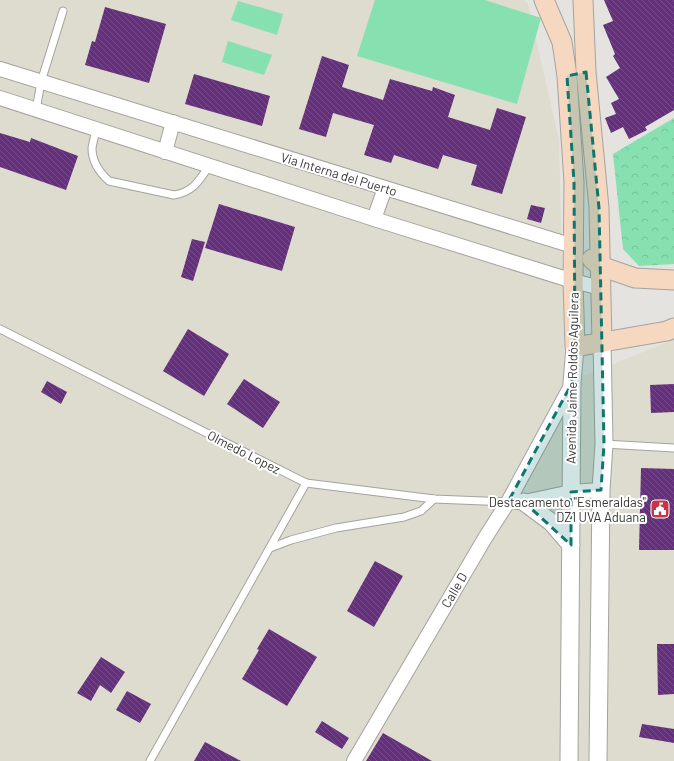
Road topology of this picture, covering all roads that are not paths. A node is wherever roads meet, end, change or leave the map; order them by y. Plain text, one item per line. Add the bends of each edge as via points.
1 (544, 0) edge
2 (583, 0) edge
3 (63, 11) dead end
4 (0, 69) edge
5 (586, 72) junction
6 (567, 76) junction
7 (41, 82) junction
8 (0, 98) edge
9 (36, 110) junction
10 (173, 122) junction
11 (96, 129) junction
12 (165, 152) junction
13 (209, 166) junction
14 (385, 188) junction
15 (374, 219) junction
16 (573, 246) junction
17 (600, 266) junction
18 (674, 280) edge
19 (573, 281) junction
20 (601, 288) junction
21 (674, 328) edge
22 (0, 329) edge
23 (602, 342) junction
24 (575, 347) junction
25 (572, 384) junction
26 (604, 444) junction
27 (674, 448) edge
28 (306, 483) junction
29 (601, 490) junction
30 (571, 492) junction
31 (434, 499) junction
32 (516, 502) junction
33 (571, 545) junction
34 (270, 548) junction
35 (150, 761) edge
36 (354, 761) edge
37 (569, 761) edge
38 (598, 761) edge

1 - 6 main road, Avenida Jaime Roldós Aguilera via 562,42
2 - 5 main road
3 - 7 lane
4 - 7 street, Via Interna del Puerto
5 - 6 main road
5 - 17 main road via 598,208
6 - 16 main road, Avenida Jaime Roldós Aguilera via 574,182
7 - 9 lane
7 - 10 street, Via Interna del Puerto
8 - 9 street
9 - 11 street
10 - 12 street
10 - 14 street, Via Interna del Puerto
11 - 12 street
11 - 13 lane via 92,149 96,165 108,181 174,195 181,194 198,183
12 - 13 street
13 - 15 street
14 - 15 street
14 - 16 street, Via Interna del Puerto
15 - 19 street
16 - 17 main road, Via Interna del Puerto
16 - 19 main road, Avenida Jaime Roldós Aguilera
17 - 18 main road, Via Interna del Puerto via 635,278
17 - 20 main road
19 - 20 street
19 - 24 main road, Avenida Jaime Roldós Aguilera
20 - 23 main road
21 - 23 main road
22 - 28 lane, Olmedo Lopez
23 - 24 main road
23 - 26 street
24 - 25 street, Avenida Jaime Roldós Aguilera
25 - 30 street, Avenida Jaime Roldós Aguilera
25 - 32 street, Calle D
26 - 27 lane
26 - 29 street
28 - 31 lane, Olmedo Lopez
28 - 34 lane
29 - 30 street
29 - 38 street
30 - 32 street
30 - 33 street, Avenida Jaime Roldós Aguilera
31 - 32 lane, Olmedo Lopez
31 - 34 lane via 420,511 404,517 336,528
32 - 33 street via 550,522
32 - 36 street, Calle D via 481,544
33 - 37 street, Avenida Jaime Roldós Aguilera
34 - 35 lane

